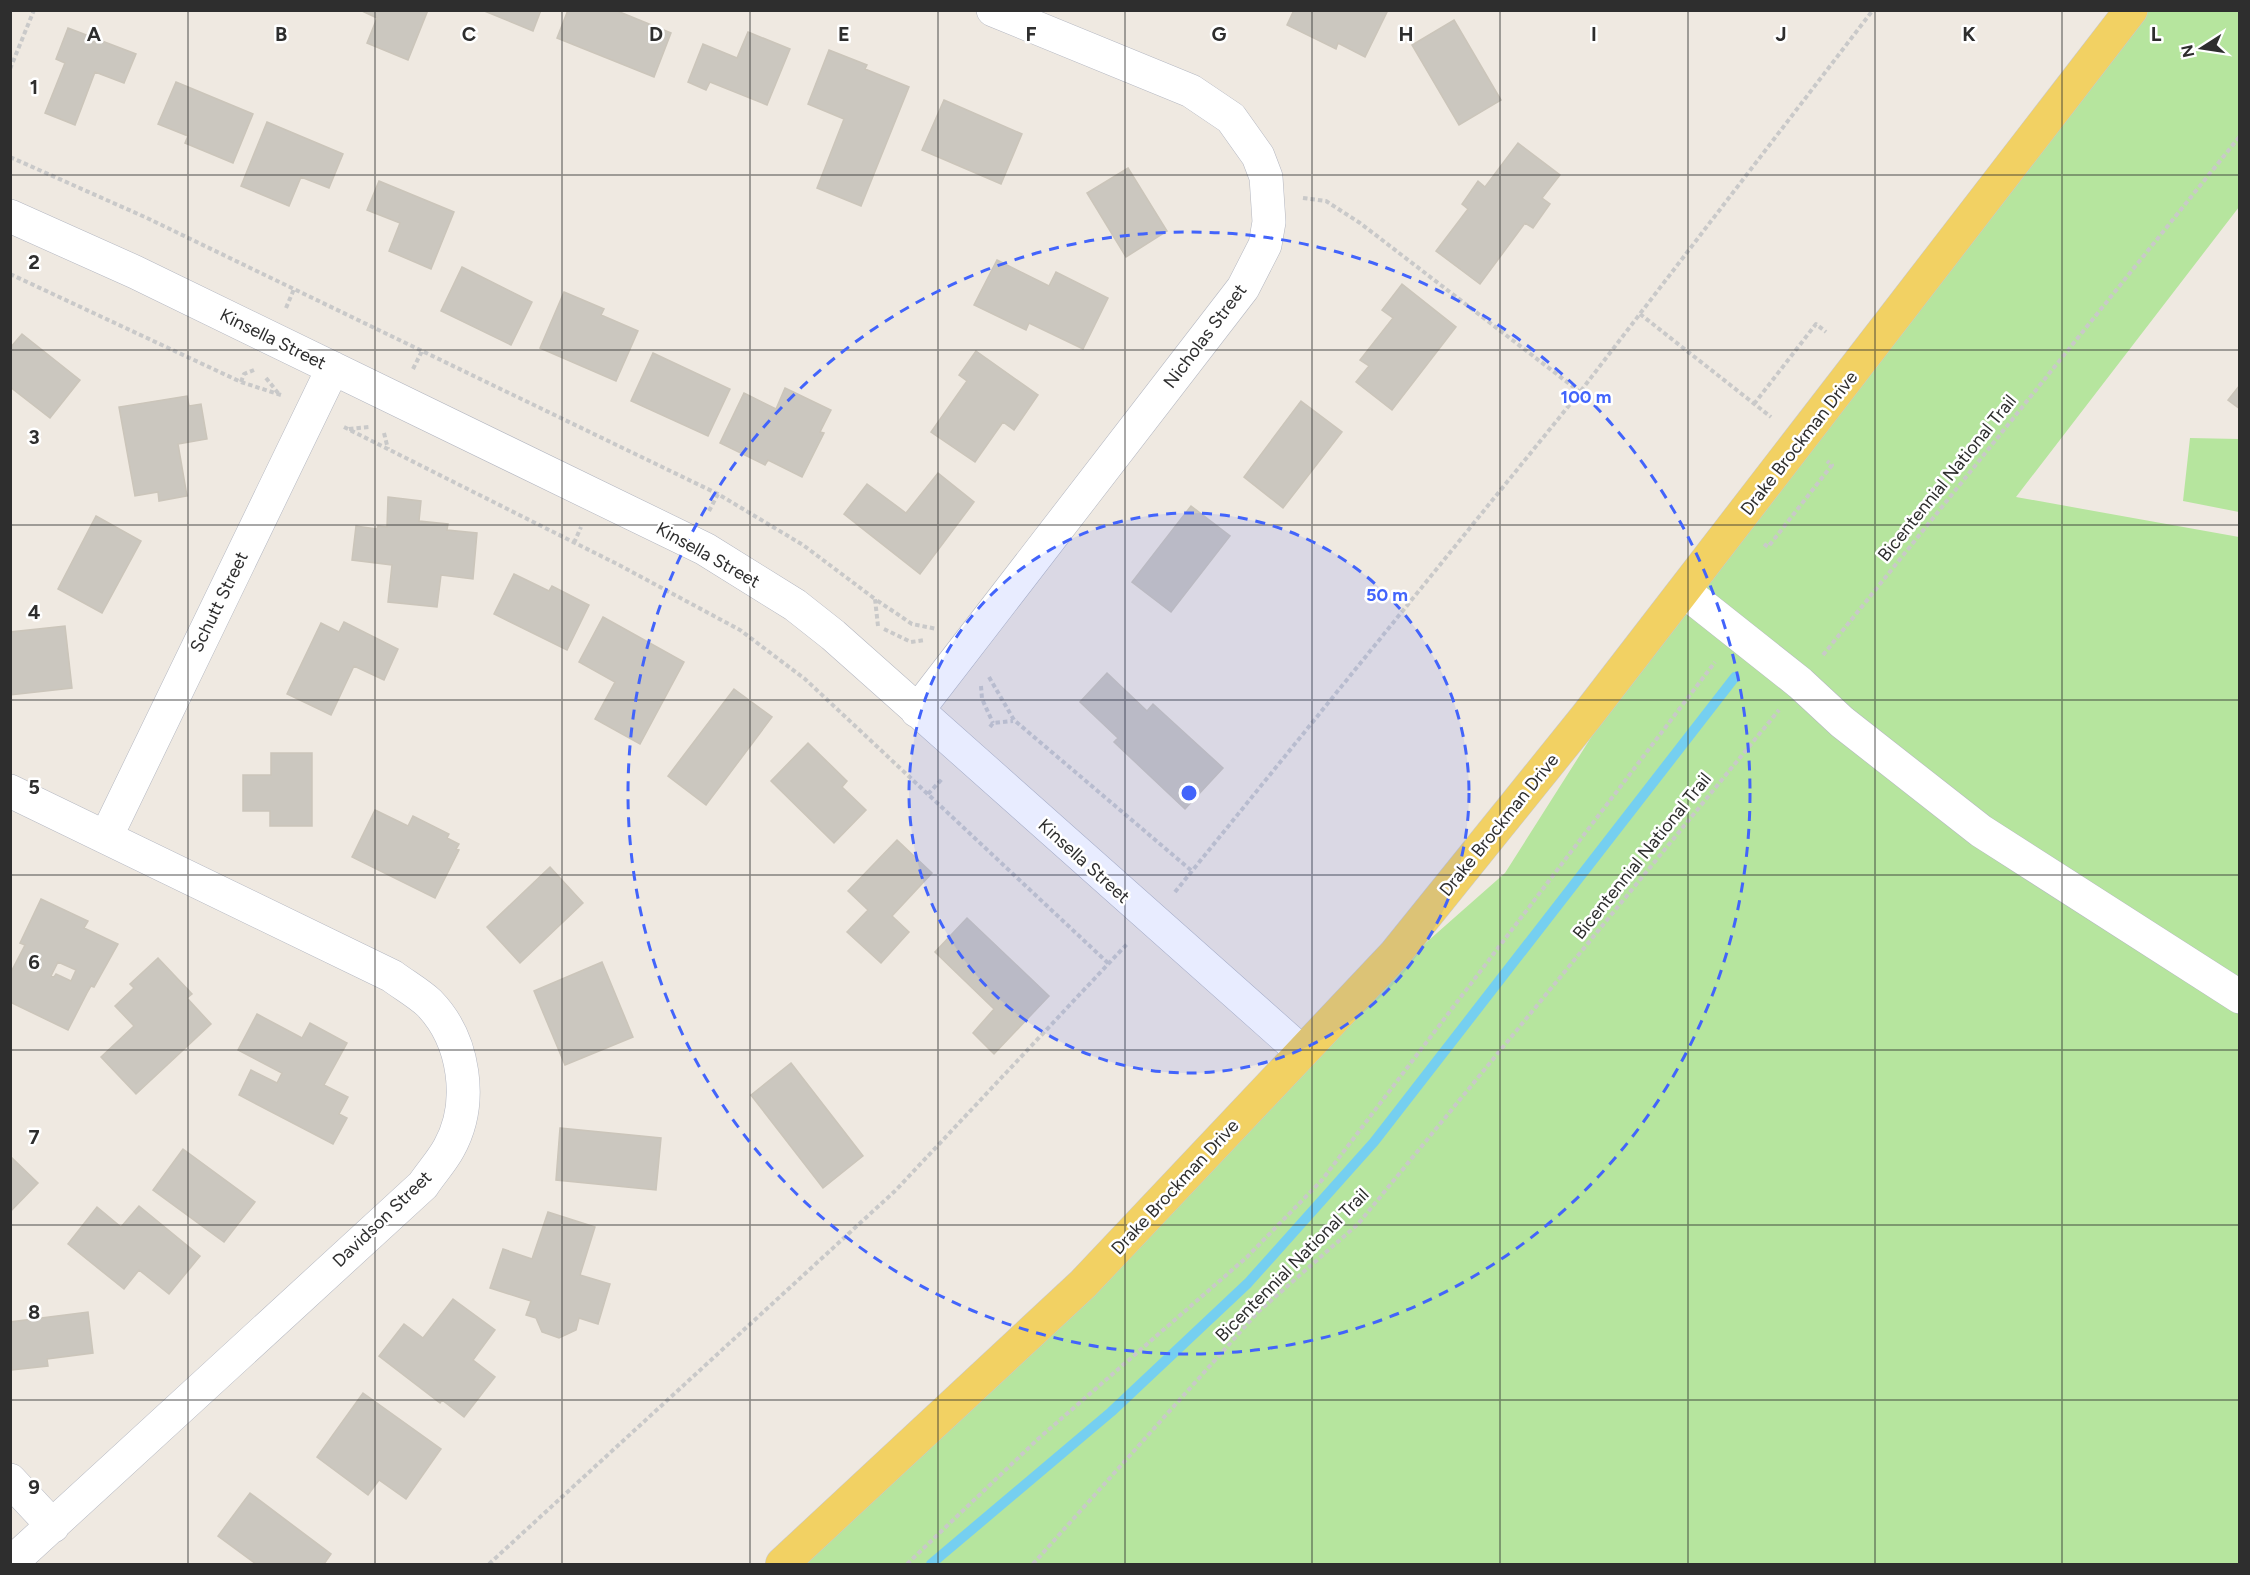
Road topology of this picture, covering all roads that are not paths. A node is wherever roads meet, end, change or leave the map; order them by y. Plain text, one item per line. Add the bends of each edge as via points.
1 (993, 10) edge
2 (2131, 10) edge
3 (10, 216) edge
4 (333, 368) junction
5 (1684, 591) junction
6 (917, 711) junction
7 (10, 791) edge
8 (106, 837) junction
9 (2240, 997) edge
10 (1302, 1052) junction
11 (10, 1480) edge
12 (53, 1526) junction
13 (10, 1564) edge
14 (782, 1564) edge

1 - 6 street, Nicholas Street via 1191,91 1231,118 1258,156 1266,177 1269,222 1265,245 1244,288
2 - 5 main road, Drake Brockman Drive
3 - 4 street, Kinsella Street
4 - 6 street, Kinsella Street via 714,554 795,605
4 - 8 street, Schutt Street
5 - 9 street via 1981,831
5 - 10 main road, Drake Brockman Drive via 1395,954
6 - 10 street, Kinsella Street
7 - 8 street, Davidson Street
8 - 12 street, Davidson Street via 392,976 429,1004 454,1040 464,1082 463,1104 450,1146 423,1185
10 - 14 main road, Drake Brockman Drive via 1083,1284
11 - 12 street
12 - 13 street, Davidson Street

